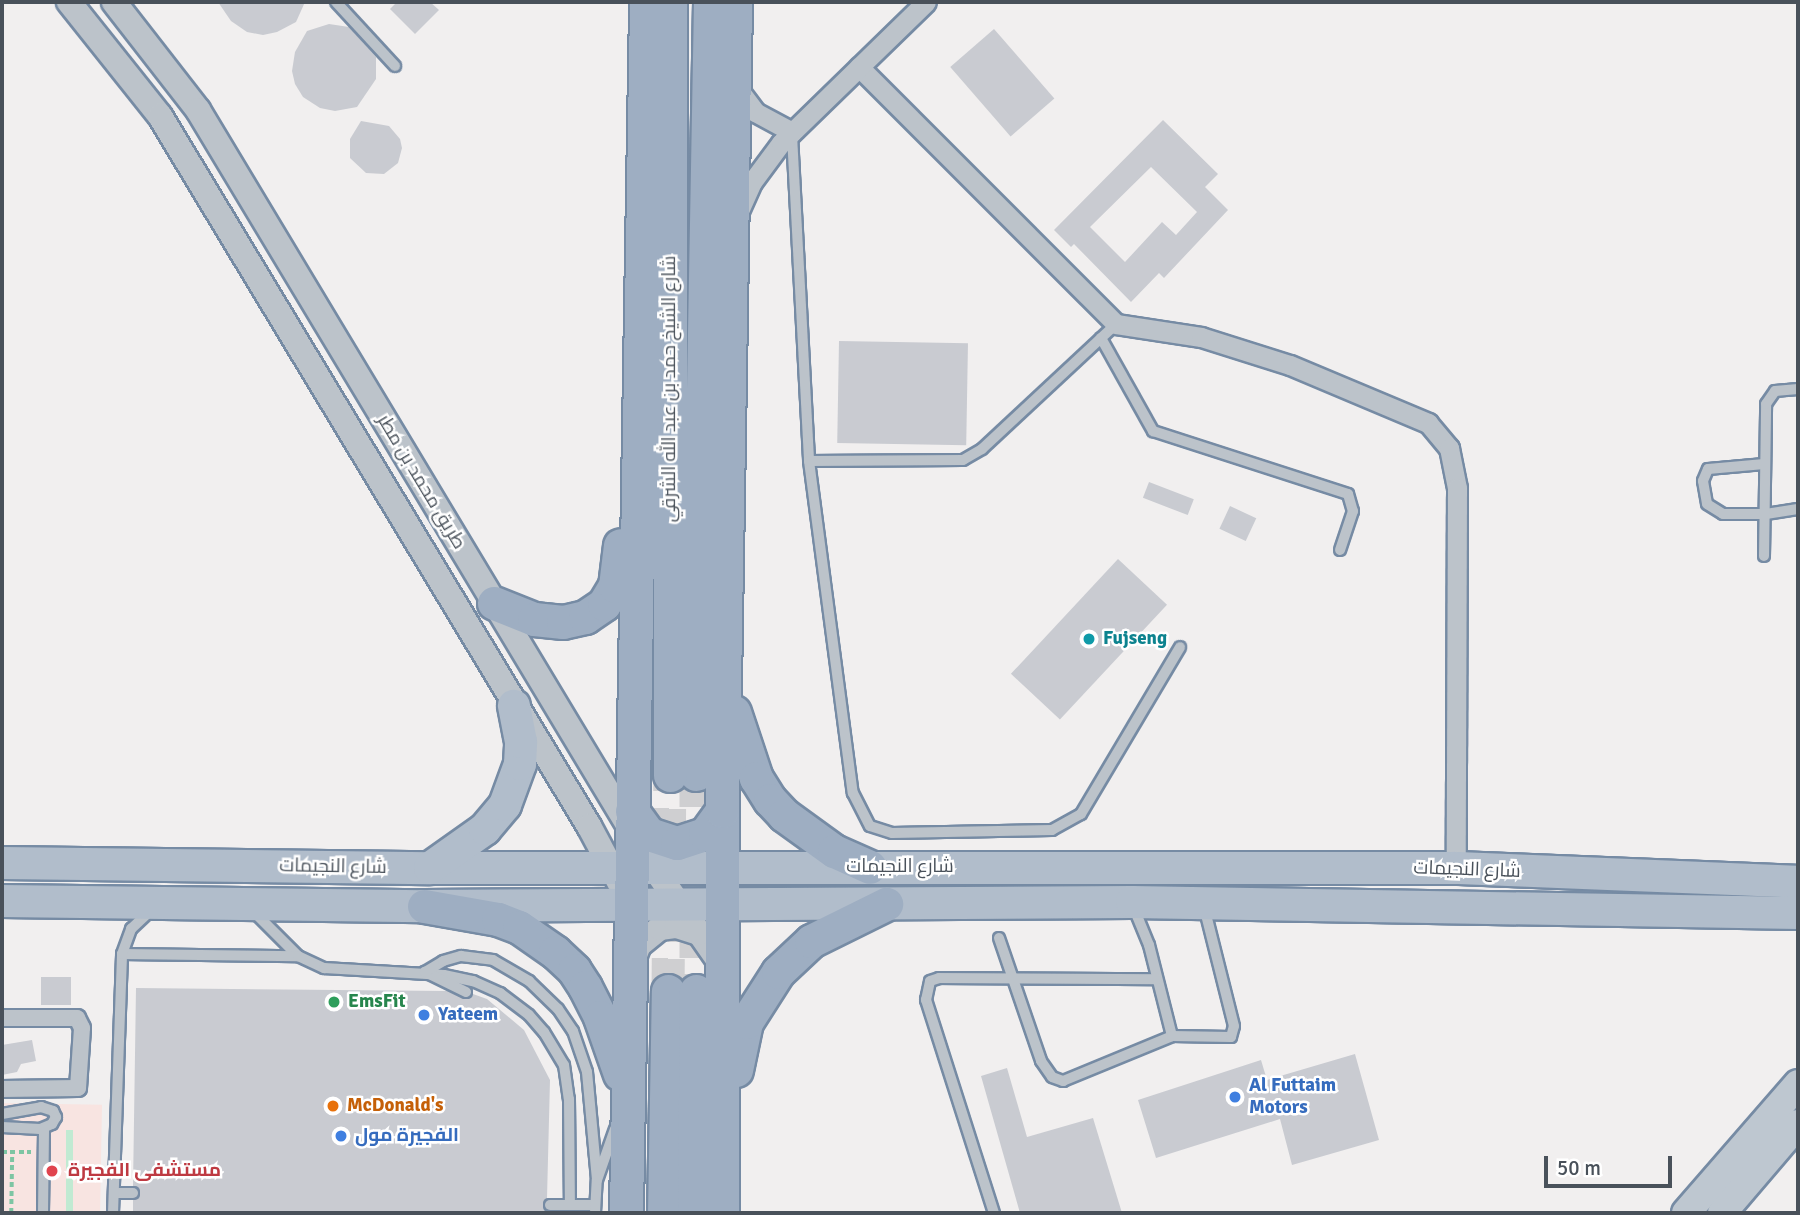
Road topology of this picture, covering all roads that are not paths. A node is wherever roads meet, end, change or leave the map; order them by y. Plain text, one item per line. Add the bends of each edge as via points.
1 (69, 2) edge
2 (114, 2) edge
3 (335, 2) edge
4 (646, 2) edge
5 (670, 2) edge
6 (710, 2) edge
7 (735, 2) edge
8 (926, 2) edge
9 (396, 66) dead end
10 (859, 67) junction
11 (734, 83) junction
12 (792, 132) junction
13 (732, 230) junction
14 (1116, 324) junction
15 (1101, 338) junction
16 (1798, 389) edge
17 (640, 447) junction
18 (809, 461) junction
19 (1764, 464) junction
20 (1798, 509) edge
21 (1766, 514) junction
22 (1340, 550) dead end
23 (1764, 556) dead end
24 (494, 603) junction
25 (1180, 646) dead end
26 (725, 679) junction
27 (514, 706) junction
28 (722, 811) junction
29 (632, 821) junction
30 (2, 863) edge
31 (870, 867) junction
32 (430, 868) junction
33 (632, 868) junction
34 (1456, 868) junction
35 (723, 869) junction
36 (1798, 882) edge
37 (2, 901) edge
38 (1132, 902) junction
39 (1203, 903) junction
40 (158, 904) junction
41 (631, 904) junction
42 (677, 904) junction
43 (723, 904) junction
44 (886, 904) junction
45 (248, 905) junction
46 (424, 906) junction
47 (1794, 915) edge
48 (699, 933) junction
49 (999, 937) dead end
50 (122, 954) junction
51 (298, 956) junction
52 (723, 967) junction
53 (629, 970) junction
54 (425, 972) junction
55 (1157, 979) junction
56 (1015, 980) junction
57 (466, 992) dead end
58 (2, 1018) edge
59 (1172, 1035) junction
60 (1798, 1084) edge
61 (2, 1089) edge
62 (627, 1103) junction
63 (2, 1114) edge
64 (1798, 1124) edge
65 (2, 1127) edge
66 (44, 1128) junction
67 (723, 1179) junction
68 (597, 1180) junction
69 (114, 1193) junction
70 (133, 1193) dead end
71 (550, 1205) dead end
72 (570, 1205) junction
73 (606, 1211) edge
74 (44, 1213) edge
75 (113, 1213) edge
76 (664, 1213) edge
77 (694, 1213) edge
78 (722, 1213) edge
79 (994, 1213) edge
80 (1686, 1213) edge
81 (1722, 1213) edge

1 - 27 street, طريق محمد بن مطر via 160,116
2 - 24 street, طريق محمد بن مطر via 198,110
3 - 9 lane
4 - 17 highway
5 - 6 highway, شارع الشيخ حمد بن عبد الله الشرقي via 683,775
7 - 11 highway
8 - 10 street
10 - 12 street
10 - 14 street
11 - 12 street via 755,112
11 - 13 highway
12 - 13 street via 752,183
12 - 18 lane
13 - 26 highway
14 - 15 lane
14 - 34 street via 1201,337 1290,365 1428,423 1450,448 1457,488
15 - 18 lane via 982,449 963,460
15 - 22 lane via 1153,431 1348,494 1353,511
16 - 19 lane via 1775,391 1766,404
17 - 24 highway via 629,480 615,586 604,604 585,617 563,622 534,619
17 - 29 highway
18 - 25 lane via 853,793 870,825 892,833 1052,830 1081,814
19 - 21 lane
19 - 21 lane via 1708,469 1703,481 1707,504 1723,514
20 - 21 lane
21 - 23 lane
24 - 29 street, طريق محمد بن مطر
26 - 28 highway
26 - 31 highway via 756,778 770,800 783,815 834,851
27 - 32 main road via 520,764 505,805 485,829
27 - 33 street, طريق محمد بن مطر via 589,826
28 - 29 highway via 705,834 677,843 649,834
28 - 35 highway
29 - 33 highway
30 - 32 main road, شارع النجيمات
31 - 34 main road, شارع النجيمات
31 - 35 main road, شارع النجيمات
32 - 33 main road, شارع النجيمات
33 - 35 main road, شارع النجيمات
33 - 41 highway
33 - 42 street, طريق محمد بن مطر
34 - 36 main road, شارع النجيمات
35 - 43 highway
37 - 40 main road, شارع النجيمات
38 - 39 main road, شارع النجيمات
38 - 44 main road, شارع النجيمات
38 - 55 lane
39 - 47 main road, شارع النجيمات
39 - 59 lane via 1234,1032 1223,1038
40 - 45 main road, شارع النجيمات
40 - 50 lane via 131,929
41 - 42 main road, شارع النجيمات
41 - 46 main road, شارع النجيمات
41 - 53 highway
42 - 43 main road, شارع النجيمات
42 - 48 street, طريق محمد بن مطر
43 - 44 main road, شارع النجيمات
43 - 52 highway
44 - 67 highway via 811,941 762,994 746,1022 737,1064 734,1136
45 - 46 main road, شارع النجيمات
45 - 51 lane
46 - 62 highway via 519,927 574,970 608,1038
48 - 52 street, طريق محمد بن مطر
48 - 53 street via 677,926 651,932 639,945
49 - 56 lane
50 - 51 lane
50 - 69 lane
51 - 54 lane via 331,969
52 - 67 highway
53 - 62 highway
54 - 57 lane
54 - 68 lane via 461,956 493,960 529,981 558,1009 573,1031 587,1072
54 - 72 lane via 473,981 500,993 529,1015 558,1052 568,1081
55 - 56 lane
55 - 59 lane
56 - 59 lane via 1041,1061 1058,1080
56 - 79 lane via 939,978 930,981 926,989
58 - 61 street via 77,1018 82,1028 78,1088
60 - 80 main road
62 - 68 lane
62 - 73 highway
63 - 66 lane via 47,1108 56,1117
64 - 81 main road
65 - 66 lane
66 - 74 lane
67 - 78 highway
68 - 73 lane
69 - 70 lane
69 - 75 lane
71 - 72 lane
72 - 73 lane
76 - 77 highway via 682,990

